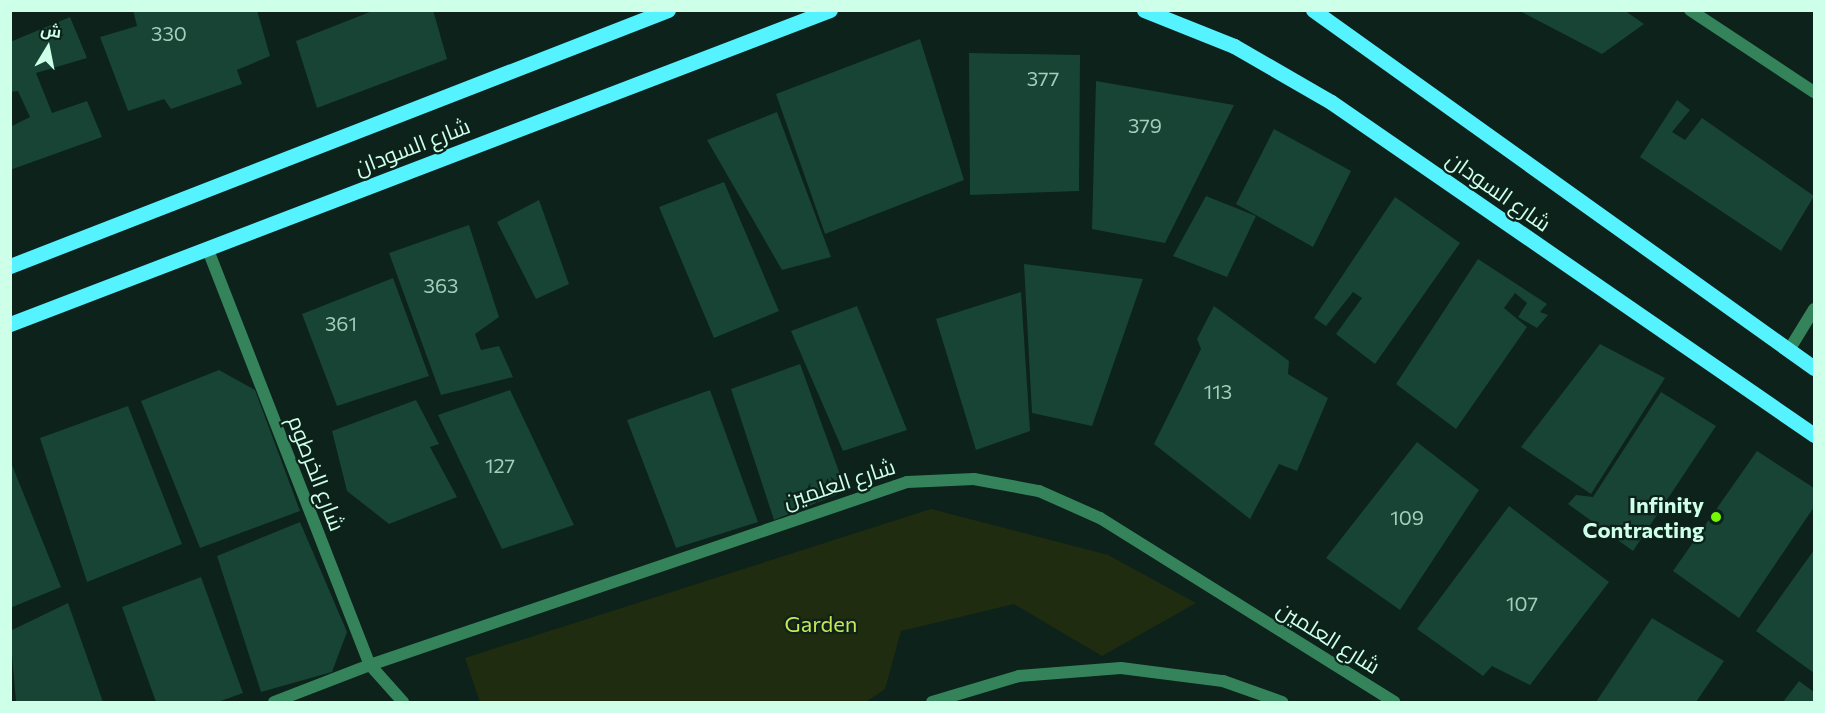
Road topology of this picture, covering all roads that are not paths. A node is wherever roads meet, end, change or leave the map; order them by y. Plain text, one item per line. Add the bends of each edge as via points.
1 (668, 10) edge
2 (830, 10) edge
3 (1144, 10) edge
4 (1313, 10) edge
5 (1690, 10) edge
6 (1815, 93) edge
7 (208, 250) junction
8 (10, 266) edge
9 (1815, 309) edge
10 (10, 324) edge
11 (1789, 350) junction
12 (1815, 368) edge
13 (1815, 435) edge
14 (370, 665) junction
15 (274, 702) edge
16 (403, 702) edge
17 (932, 702) edge
18 (1282, 702) edge
19 (1394, 702) edge

1 - 8 main road, شارع السودان
2 - 7 main road, شارع السودان
3 - 13 main road, شارع السودان via 1234,46 1331,102
4 - 11 main road, شارع السودان
5 - 6 street
7 - 10 main road, شارع السودان
7 - 14 street, شارع الخرطوم
9 - 11 street
11 - 12 main road, شارع السودان
14 - 15 street, شارع العلمين
14 - 16 street, شارع الخرطوم
14 - 19 street, شارع العلمين via 907,482 974,479 1039,491 1100,518
17 - 18 street via 1019,676 1121,668 1223,681

